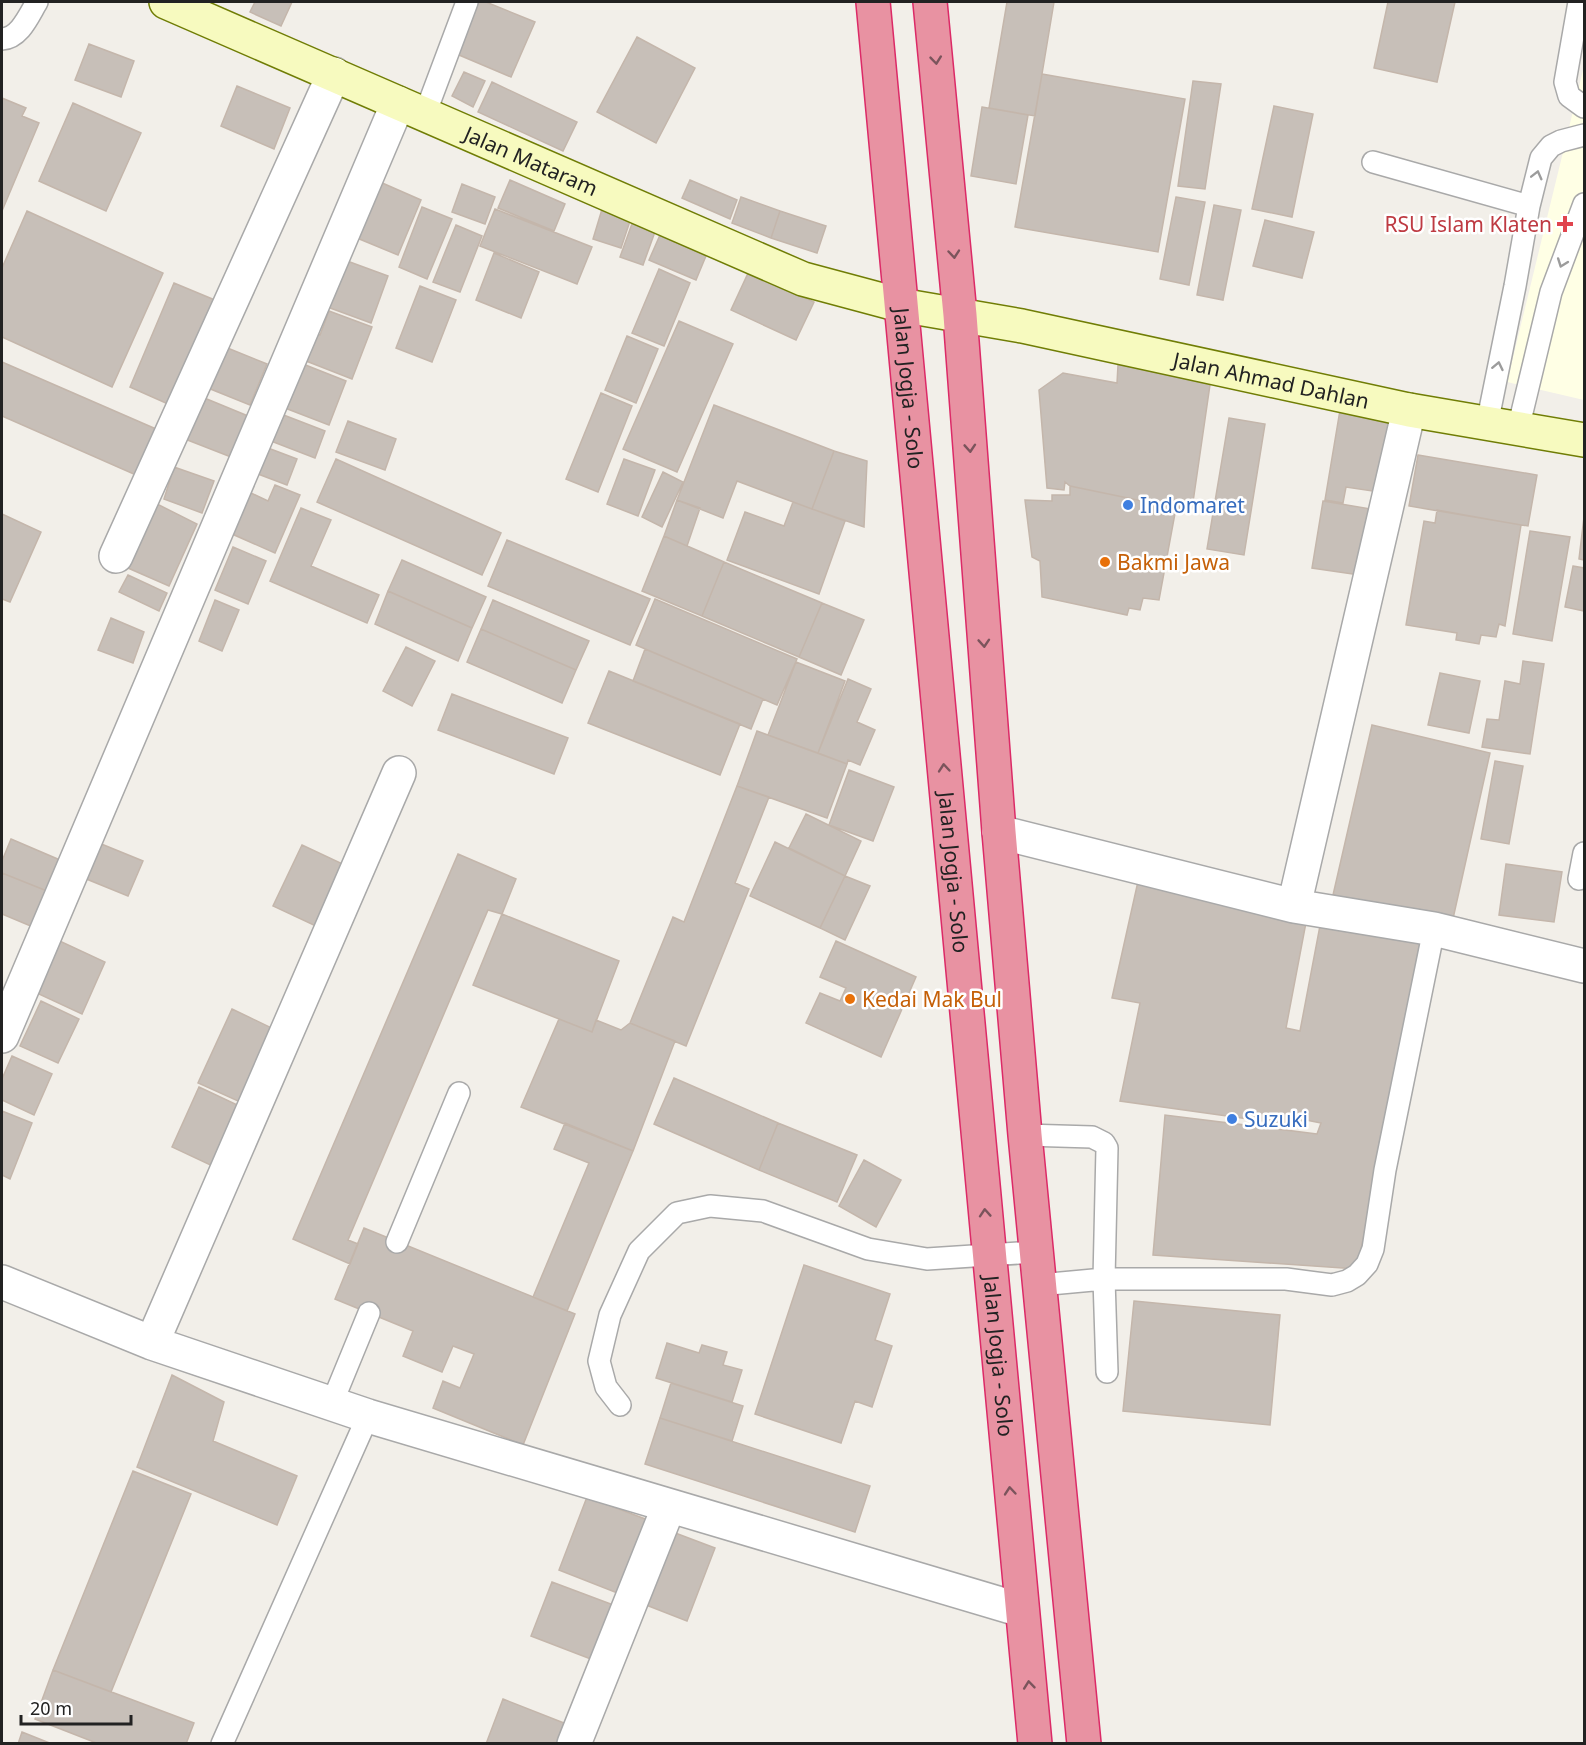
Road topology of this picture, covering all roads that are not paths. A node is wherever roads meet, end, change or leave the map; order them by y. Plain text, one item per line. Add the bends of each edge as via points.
1 (38, 2) edge
2 (166, 2) edge
3 (467, 2) edge
4 (873, 2) edge
5 (930, 2) edge
6 (1579, 2) edge
7 (2, 39) edge
8 (334, 74) junction
9 (1584, 107) edge
10 (412, 109) junction
11 (1584, 135) edge
12 (1373, 162) dead end
13 (1529, 206) junction
14 (1584, 207) edge
15 (900, 305) junction
16 (960, 315) junction
17 (1409, 410) junction
18 (1487, 424) junction
19 (1518, 429) junction
20 (1584, 440) edge
21 (116, 556) dead end
22 (399, 773) dead end
23 (999, 832) junction
24 (1584, 853) edge
25 (1579, 879) dead end
26 (1294, 906) junction
27 (1434, 929) junction
28 (1584, 966) edge
29 (2, 1036) edge
30 (459, 1093) dead end
31 (1025, 1135) junction
32 (397, 1242) dead end
33 (1035, 1252) junction
34 (988, 1255) junction
35 (1104, 1280) junction
36 (2, 1282) edge
37 (1039, 1285) junction
38 (369, 1313) dead end
39 (152, 1343) junction
40 (1107, 1372) dead end
41 (332, 1403) junction
42 (620, 1405) dead end
43 (368, 1416) junction
44 (669, 1506) junction
45 (1021, 1610) junction
46 (222, 1743) edge
47 (574, 1743) edge
48 (1035, 1743) edge
49 (1084, 1743) edge

1 - 7 lane via 22,27
2 - 8 street, Jalan Mataram
3 - 10 lane
4 - 15 highway, Jalan Jogja - Solo
5 -> 16 highway
6 - 9 lane via 1564,82 1569,96
8 - 10 street, Jalan Mataram
8 - 21 street
10 - 15 street, Jalan Mataram via 803,279
10 - 29 street
13 -> 11 lane via 1541,158 1551,146
12 - 13 lane
18 -> 13 lane
14 -> 19 lane via 1551,291
15 - 16 street, Jalan Mataram
34 -> 15 highway, Jalan Jogja - Solo
16 - 17 street, Jalan Ahmad Dahlan
16 -> 23 highway
17 - 18 street, Jalan Ahmad Dahlan
17 - 26 street
18 - 19 street, Jalan Ahmad Dahlan
19 - 20 street, Jalan Ahmad Dahlan
22 - 39 street
23 - 26 street
23 - 31 highway
24 - 25 lane
26 - 27 street
27 - 28 street
27 - 35 lane via 1385,1170 1373,1249 1362,1270 1347,1281 1332,1285 1286,1279
30 - 32 lane
31 - 33 highway
31 - 35 lane via 1092,1137 1107,1148
33 - 34 lane
33 - 37 highway
34 - 42 lane via 927,1259 868,1249 763,1211 710,1206 677,1213 639,1251 610,1315 599,1361 606,1387
45 -> 34 highway, Jalan Jogja - Solo
35 - 37 lane
35 - 40 lane
36 - 39 street
37 - 49 highway
38 - 41 lane
39 - 41 street
41 - 43 street
43 - 44 street
43 - 46 lane
44 - 45 street
44 - 47 street
48 -> 45 highway, Jalan Jogja - Solo

